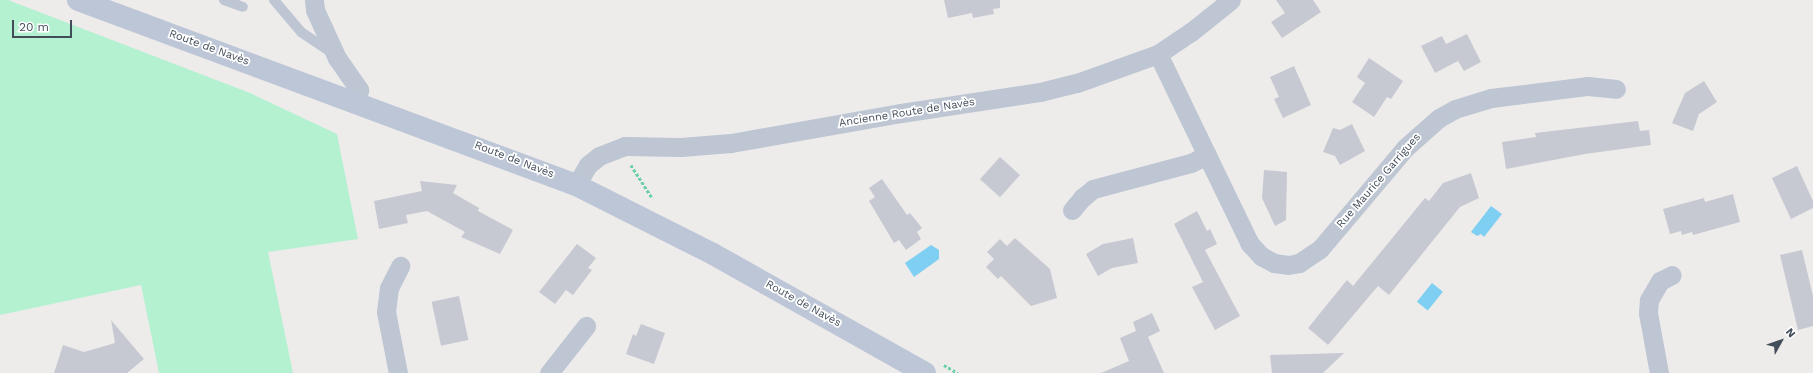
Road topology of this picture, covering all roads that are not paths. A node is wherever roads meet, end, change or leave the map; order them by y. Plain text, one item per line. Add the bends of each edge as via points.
1 (78, 0) edge
2 (224, 0) edge
3 (274, 0) edge
4 (314, 0) edge
5 (1229, 1) edge
6 (243, 7) dead end
7 (1158, 54) junction
8 (337, 58) junction
9 (1616, 89) dead end
10 (356, 102) junction
11 (1207, 155) junction
12 (576, 184) junction
13 (1072, 210) dead end
14 (400, 266) dead end
15 (1672, 275) dead end
16 (586, 326) dead end
17 (398, 373) edge
18 (549, 373) edge
19 (925, 373) edge
20 (1659, 373) edge

1 - 10 main road, Route de Navès
2 - 6 lane
3 - 8 lane via 301,32
4 - 8 street via 315,10
5 - 7 street, Ancienne Route de Navès
7 - 11 street, Rue Maurice Garrigues
7 - 12 street, Ancienne Route de Navès via 1077,83 1040,92 731,143 681,147 625,146 599,156 588,165
8 - 10 street via 359,90
9 - 11 street, Rue Maurice Garrigues via 1588,86 1491,98 1455,109 1439,118 1405,148 1320,249 1299,263 1288,266 1274,263 1250,244
10 - 12 main road, Route de Navès
11 - 13 street via 1191,163 1093,189
12 - 19 main road, Route de Navès via 713,254
14 - 17 street via 389,288 386,312
15 - 20 street via 1660,281 1649,300 1648,313
16 - 18 street

